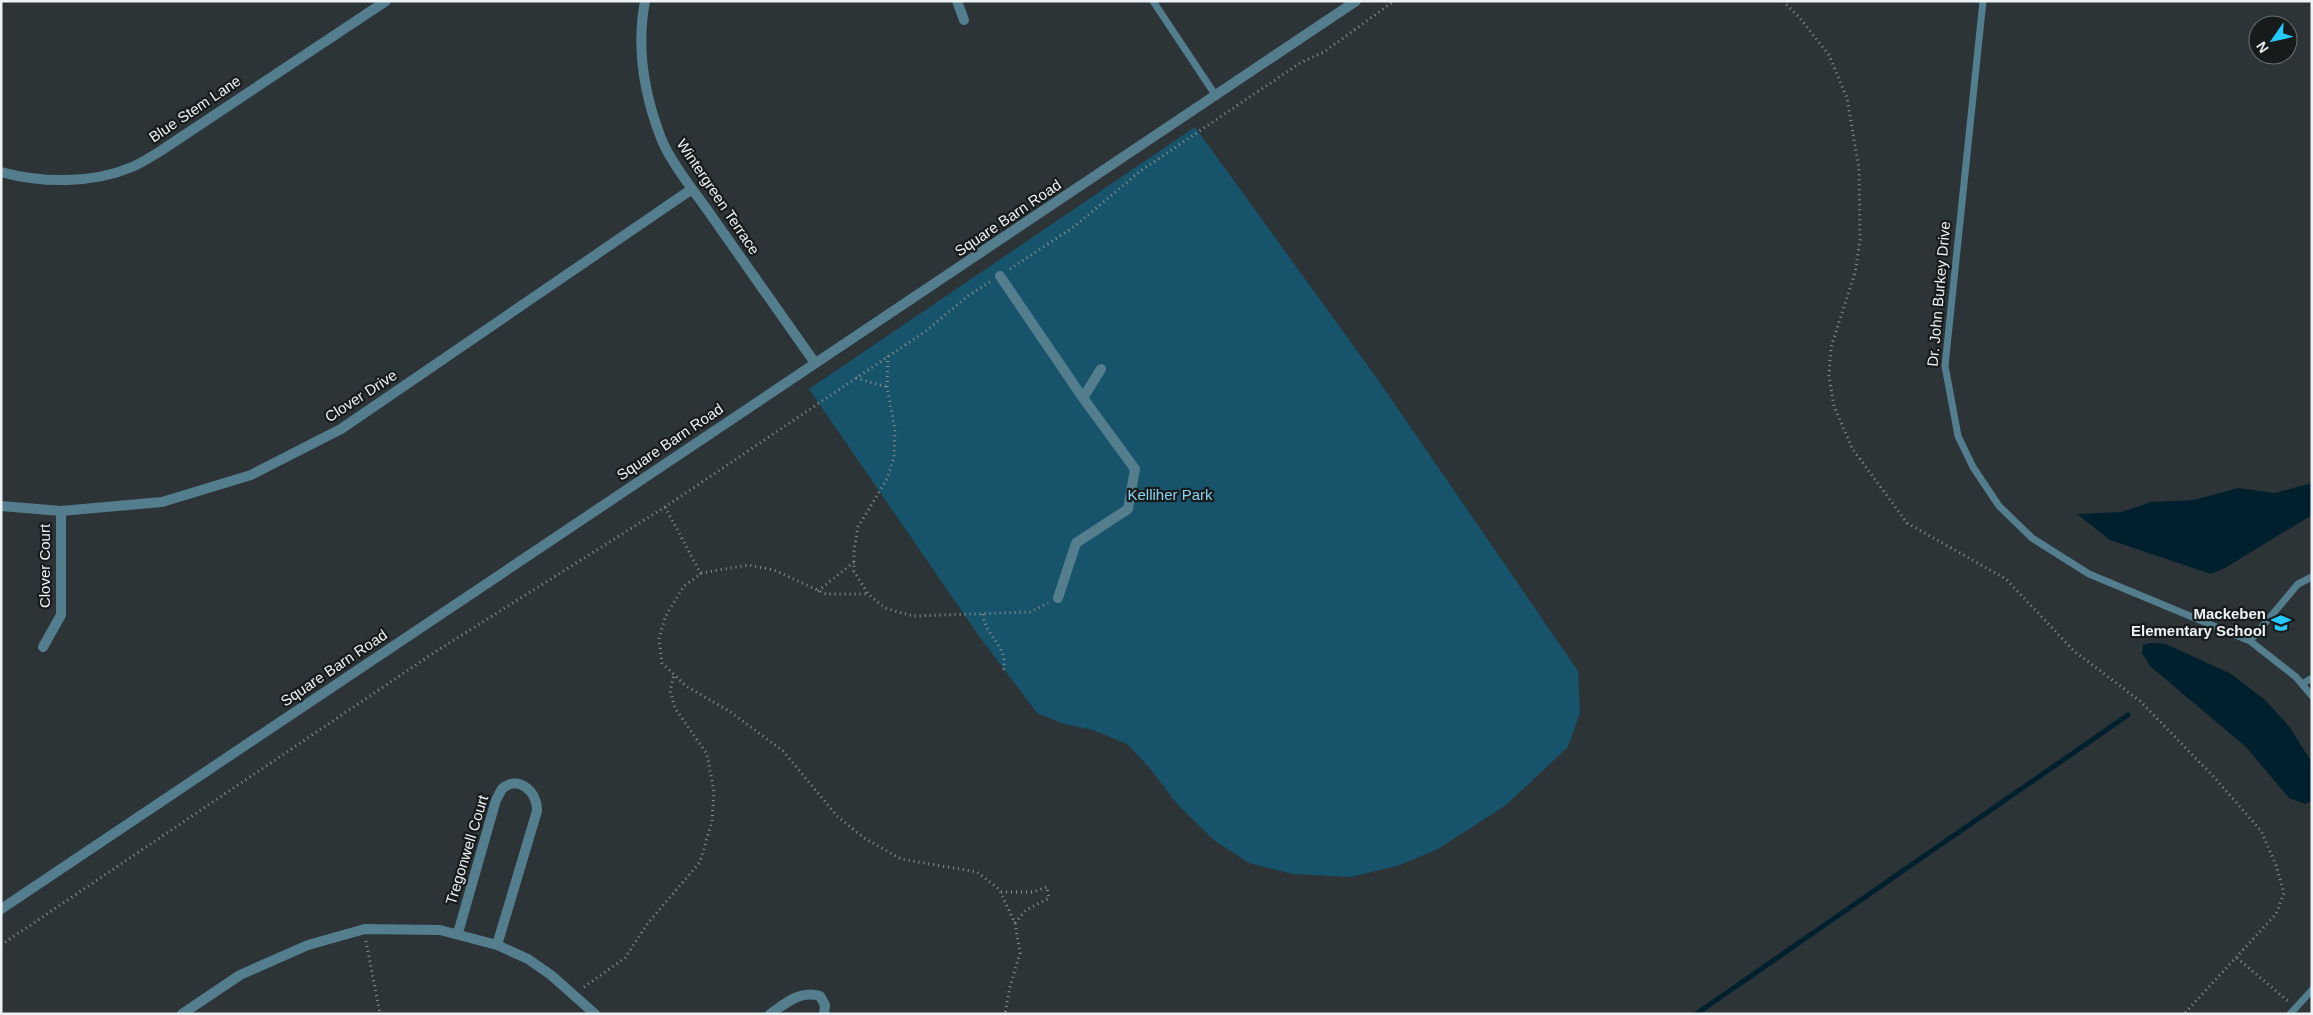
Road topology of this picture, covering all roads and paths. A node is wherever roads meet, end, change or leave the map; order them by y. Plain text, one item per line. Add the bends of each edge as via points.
1 (386, 1) edge
2 (645, 1) edge
3 (957, 1) edge
4 (1153, 1) edge
5 (1356, 1) edge
6 (1394, 1) edge
7 (1983, 1) edge
8 (964, 20) dead end
9 (1216, 96) junction
10 (1, 172) edge
11 (692, 188) junction
12 (1000, 276) junction
13 (888, 356) junction
14 (815, 363) junction
15 (1101, 369) dead end
16 (856, 378) junction
17 (887, 387) junction
18 (1083, 398) junction
19 (1, 506) edge
20 (665, 506) junction
21 (61, 511) junction
22 (854, 562) junction
23 (701, 574) junction
24 (2312, 577) edge
25 (818, 591) junction
26 (868, 594) junction
27 (1058, 598) joint
28 (984, 614) junction
29 (2250, 641) junction
30 (43, 647) dead end
31 (1003, 672) dead end
32 (674, 674) junction
33 (2312, 678) edge
34 (2302, 684) junction
35 (2312, 696) edge
36 (1000, 892) junction
37 (1, 909) edge
38 (1014, 923) junction
39 (365, 929) junction
40 (458, 933) junction
41 (1, 944) edge
42 (496, 945) junction
43 (2237, 958) dead end
44 (2312, 990) edge
45 (573, 995) junction
46 (2293, 1011) edge
47 (182, 1014) edge
48 (380, 1014) edge
49 (595, 1014) edge
50 (770, 1014) edge
51 (824, 1014) edge
52 (1005, 1014) edge

1 - 10 street, Blue Stem Lane via 132,167 80,179 49,180
2 - 11 street, Wintergreen Terrace via 641,21 641,62 648,97 662,140
3 - 8 street
4 - 9 lane
5 - 9 street, Square Barn Road
6 - 12 path via 1324,52 1300,63 1139,172 1075,226
7 - 29 lane, Dr. John Burkey Drive via 1945,366 1958,436 1973,467 1999,506 2032,538 2089,574
9 - 14 street, Square Barn Road
11 - 14 street, Wintergreen Terrace
11 - 21 street, Clover Drive via 340,429 251,475 162,502
12 - 13 path
12 - 18 street
13 - 16 path
13 - 17 path
14 - 37 street, Square Barn Road
15 - 18 street
16 - 17 path
16 - 20 path
17 - 22 path via 895,430 894,457 887,479 858,527
18 - 27 street via 1135,469 1128,510 1076,544
19 - 21 street, Clover Drive
20 - 23 path
20 - 41 path via 435,652
21 - 30 street, Clover Court via 60,615
22 - 25 path
22 - 26 path via 854,570
23 - 25 path via 748,565 774,570
23 - 32 path via 684,586 665,617 659,639 662,663
24 - 29 lane via 2298,584
25 - 26 path via 826,594
26 - 28 path via 885,608 913,616
27 - 28 path via 1030,612
28 - 31 path via 987,631 1006,661
29 - 34 lane, Dr. John Burkey Drive
32 - 36 path via 686,686 729,711 783,751 837,816 864,838 901,859 978,872
32 - 45 path via 670,691 675,708 707,754 714,792 712,821 700,862 648,923 625,958
33 - 34 lane
34 - 35 lane, Dr. John Burkey Drive
36 - 38 path
36 - 38 path via 1032,892 1047,887 1049,898 1026,910
38 - 52 path via 1020,953
39 - 40 street
39 - 47 street via 308,944 240,975
39 - 48 path
40 - 42 street
40 - 42 street, Tregonwell Court via 496,800 502,789 512,784 520,785 534,794 537,811
42 - 45 street via 528,960
43 - 46 path
44 - 46 lane
45 - 49 street
50 - 51 street via 800,994 810,993 820,996 825,1005

